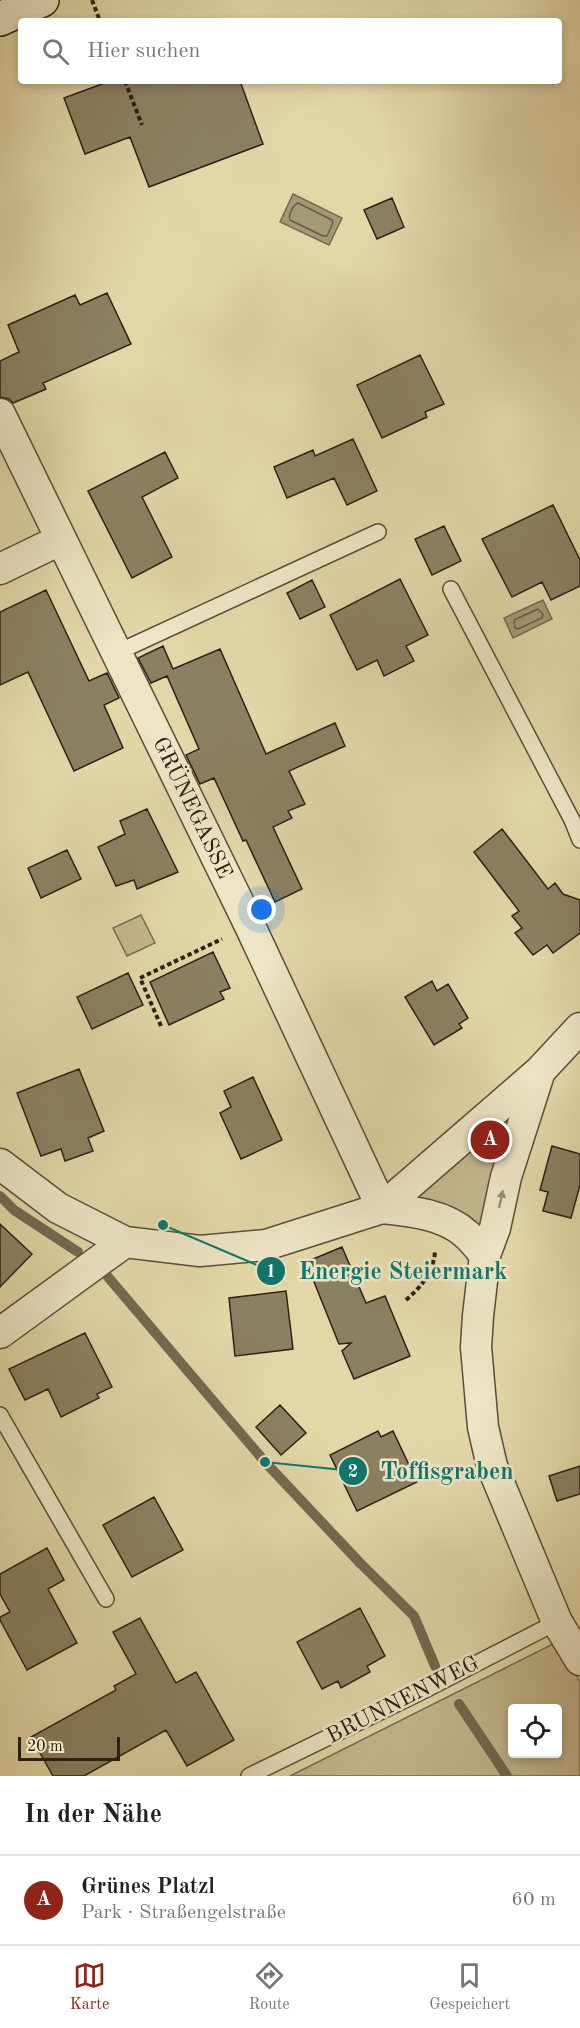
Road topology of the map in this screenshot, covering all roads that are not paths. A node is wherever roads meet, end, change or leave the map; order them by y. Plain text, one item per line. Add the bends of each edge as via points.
1 (42, 0) edge
2 (0, 19) edge
3 (0, 414) edge
4 (378, 532) dead end
5 (60, 540) junction
6 (0, 569) edge
7 (451, 589) dead end
8 (116, 653) junction
9 (580, 840) edge
10 (580, 1028) edge
11 (540, 1071) junction
12 (0, 1164) edge
13 (382, 1208) junction
14 (125, 1242) junction
15 (485, 1255) junction
16 (0, 1333) edge
17 (0, 1416) edge
18 (106, 1599) dead end
19 (557, 1622) junction
20 (580, 1660) edge
21 (249, 1776) edge

1 - 2 main road
3 - 5 street, GRÜNEGASSE
4 - 8 lane
5 - 6 street
5 - 8 street, GRÜNEGASSE
7 - 9 lane
8 - 13 street, GRÜNEGASSE
10 - 11 street
11 - 13 street
15 -> 11 street
12 - 14 street via 58,1208
13 - 14 street via 266,1245 200,1251
13 - 15 street via 440,1219 464,1232
14 - 16 street
15 - 19 street via 476,1347 483,1427 492,1466
17 - 18 lane
19 - 20 street
19 - 21 lane, BRUNNENWEG

